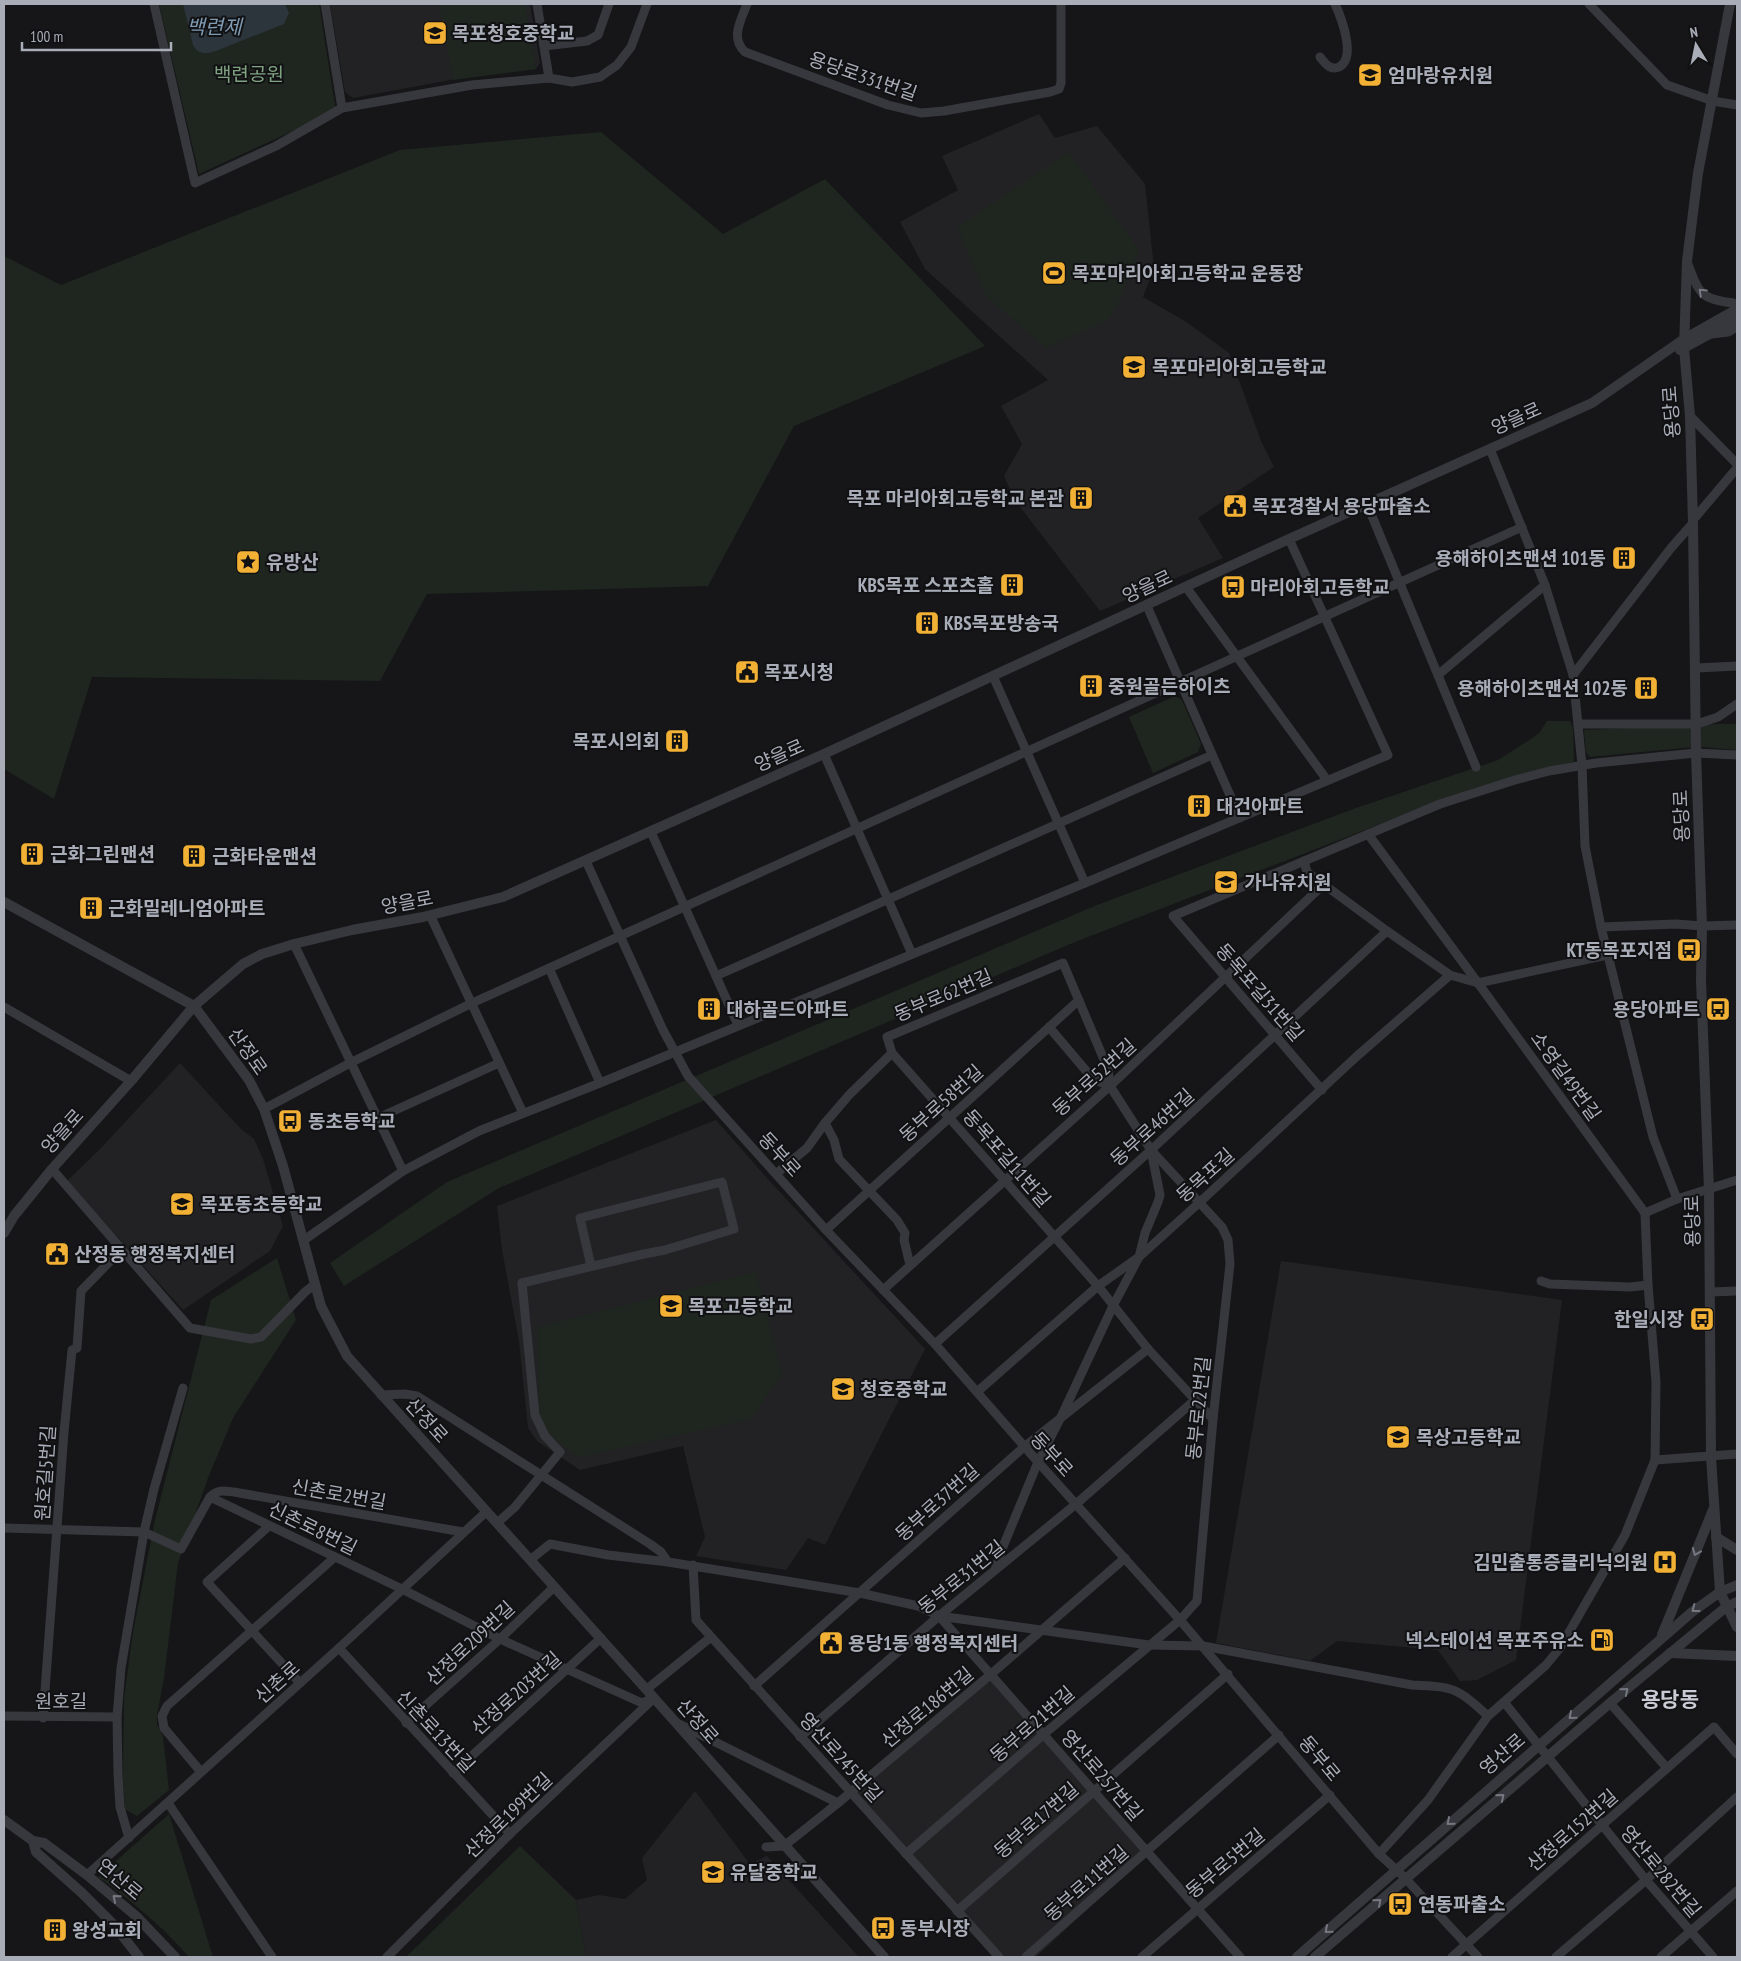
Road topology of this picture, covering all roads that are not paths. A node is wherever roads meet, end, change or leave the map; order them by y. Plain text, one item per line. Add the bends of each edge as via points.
1 (154, 4) edge
2 (325, 4) edge
3 (537, 4) edge
4 (609, 4) edge
5 (647, 4) edge
6 (746, 4) edge
7 (1061, 4) edge
8 (1335, 4) edge
9 (1589, 4) edge
10 (1733, 6) edge
11 (544, 46) junction
12 (1320, 57) dead end
13 (548, 78) junction
14 (1713, 101) junction
15 (1737, 104) edge
16 (342, 108) junction
17 (1687, 261) junction
18 (1736, 305) edge
19 (1737, 319) edge
20 (1737, 327) edge
21 (1706, 331) junction
22 (1684, 344) junction
23 (1690, 416) junction
24 (1490, 449) junction
25 (1737, 466) edge
26 (1367, 504) junction
27 (1693, 522) junction
28 (1522, 527) junction
29 (1289, 539) junction
30 (1400, 582) junction
31 (1546, 585) junction
32 (1186, 587) junction
33 (1147, 606) junction
34 (1325, 616) junction
35 (1238, 656) junction
36 (1737, 666) edge
37 (1696, 668) junction
38 (1438, 675) junction
39 (1573, 675) junction
40 (993, 676) junction
41 (1180, 682) junction
42 (1737, 704) edge
43 (1578, 724) junction
44 (1697, 724) junction
45 (1026, 752) junction
46 (1696, 752) junction
47 (824, 754) junction
48 (1212, 755) junction
49 (1737, 755) edge
50 (1582, 765) junction
51 (1476, 767) dead end
52 (1327, 780) junction
53 (1240, 818) junction
54 (1057, 824) junction
55 (856, 829) junction
56 (651, 832) junction
57 (1368, 834) junction
58 (586, 861) junction
59 (1304, 862) junction
60 (1085, 883) junction
61 (1323, 885) junction
62 (888, 899) junction
63 (4, 902) edge
64 (685, 906) junction
65 (430, 915) junction
66 (1737, 925) edge
67 (1702, 926) junction
68 (1601, 927) junction
69 (1387, 931) junction
70 (619, 936) junction
71 (294, 944) junction
72 (912, 954) junction
73 (1607, 955) junction
74 (549, 968) junction
75 (1450, 975) junction
76 (716, 976) junction
77 (1226, 977) junction
78 (1478, 983) junction
79 (1079, 1000) junction
80 (470, 1004) junction
81 (194, 1006) junction
82 (4, 1007) edge
83 (738, 1025) junction
84 (1049, 1028) junction
85 (1276, 1036) junction
86 (674, 1052) junction
87 (892, 1053) junction
88 (352, 1062) junction
89 (499, 1063) junction
90 (131, 1081) junction
91 (600, 1083) junction
92 (1110, 1086) junction
93 (1322, 1090) junction
94 (264, 1109) junction
95 (523, 1113) junction
96 (949, 1117) junction
97 (378, 1118) junction
98 (825, 1123) junction
99 (1151, 1150) junction
100 (52, 1168) junction
101 (403, 1171) junction
102 (776, 1174) junction
103 (1005, 1180) junction
104 (1737, 1180) edge
105 (1709, 1190) junction
106 (869, 1191) junction
107 (1677, 1199) junction
108 (1200, 1202) junction
109 (1646, 1213) junction
110 (826, 1230) junction
111 (4, 1233) edge
112 (1054, 1236) junction
113 (304, 1240) junction
114 (121, 1250) junction
115 (1139, 1256) junction
116 (910, 1265) junction
117 (591, 1266) junction
118 (1541, 1281) dead end
119 (315, 1284) junction
120 (1648, 1285) junction
121 (1098, 1286) junction
122 (883, 1290) junction
123 (1737, 1291) edge
124 (1711, 1292) junction
125 (1113, 1306) junction
126 (935, 1344) junction
127 (1148, 1349) junction
128 (183, 1388) dead end
129 (976, 1392) junction
130 (381, 1395) junction
131 (1195, 1400) junction
132 (1061, 1417) junction
133 (1213, 1419) junction
134 (1024, 1447) junction
135 (1737, 1454) edge
136 (1711, 1457) junction
137 (1655, 1460) junction
138 (1038, 1462) junction
139 (541, 1476) junction
140 (210, 1497) junction
141 (1076, 1504) junction
142 (1714, 1507) junction
143 (486, 1512) junction
144 (497, 1524) junction
145 (269, 1526) junction
146 (4, 1528) edge
147 (56, 1528) junction
148 (144, 1532) junction
149 (463, 1532) junction
150 (1716, 1536) junction
151 (1737, 1550) edge
152 (336, 1557) junction
153 (1125, 1558) junction
154 (530, 1560) junction
155 (668, 1562) junction
156 (693, 1565) junction
157 (995, 1571) junction
158 (1737, 1585) edge
159 (554, 1586) junction
160 (402, 1589) junction
161 (1720, 1592) junction
162 (860, 1593) junction
163 (1737, 1602) edge
164 (1726, 1607) junction
165 (938, 1616) junction
166 (1180, 1620) junction
167 (1737, 1627) edge
168 (252, 1630) junction
169 (1043, 1630) junction
170 (711, 1637) junction
171 (600, 1638) junction
172 (500, 1639) junction
173 (1661, 1639) junction
174 (1150, 1645) junction
175 (1203, 1646) junction
176 (339, 1648) junction
177 (1670, 1653) junction
178 (1737, 1656) edge
179 (566, 1670) junction
180 (1228, 1674) junction
181 (990, 1676) junction
182 (300, 1683) junction
183 (754, 1686) junction
184 (647, 1689) junction
185 (654, 1698) junction
186 (1504, 1702) junction
187 (1610, 1703) junction
188 (4, 1716) edge
189 (1488, 1716) junction
190 (117, 1717) junction
191 (43, 1718) junction
192 (406, 1723) junction
193 (677, 1723) junction
194 (1044, 1734) junction
195 (1279, 1735) junction
196 (800, 1737) junction
197 (1538, 1745) junction
198 (1737, 1754) edge
199 (1548, 1757) junction
200 (1667, 1768) junction
201 (201, 1772) junction
202 (453, 1773) junction
203 (1094, 1791) junction
204 (851, 1792) junction
205 (1330, 1795) junction
206 (1737, 1797) edge
207 (168, 1803) junction
208 (838, 1803) junction
209 (4, 1820) edge
210 (1602, 1825) junction
211 (510, 1834) junction
212 (129, 1838) junction
213 (33, 1842) junction
214 (784, 1846) junction
215 (766, 1847) dead end
216 (1147, 1851) junction
217 (906, 1854) junction
218 (1378, 1854) junction
219 (1395, 1870) junction
220 (88, 1875) junction
221 (1405, 1878) junction
222 (1646, 1880) junction
223 (1737, 1891) edge
224 (1197, 1908) junction
225 (957, 1911) junction
226 (1691, 1931) junction
227 (1466, 1944) junction
228 (139, 1957) edge
229 (175, 1957) edge
230 (272, 1957) edge
231 (387, 1957) edge
232 (884, 1957) edge
233 (999, 1957) edge
234 (1026, 1957) edge
235 (1142, 1957) edge
236 (1240, 1957) edge
237 (1297, 1957) edge
238 (1315, 1957) edge
239 (1452, 1957) edge
240 (1478, 1957) edge
241 (1556, 1957) edge
242 (1661, 1957) edge
243 (1713, 1957) edge

1 - 16 street via 195,183 276,146
2 - 16 street
3 - 11 street
4 - 11 street via 598,35 587,41
5 - 13 street via 631,47 617,65 600,77 572,82
6 - 7 street, 용당로331번길 via 736,36 745,52 888,105 921,113 972,107 1059,89
8 - 12 street via 1346,37 1347,56 1340,67 1334,68
9 - 14 street via 1668,85
10 - 14 street, 용당로
11 - 13 street
13 - 16 street via 472,85
14 - 15 street
14 - 17 street, 용당로 via 1698,173
18 -> 17 street via 1710,300 1696,286
17 - 22 street, 용당로
18 - 21 street, 양을로
19 - 21 street, 양을로
20 - 21 street via 1728,332
21 - 22 street, 양을로
22 - 23 street, 용당로
22 - 24 street, 양을로 via 1592,403
23 - 25 street
23 - 27 street, 용당로
24 - 26 street, 양을로
24 - 28 street
25 - 27 street
26 - 29 street, 양을로
26 - 30 street
27 - 37 street, 용당로
27 - 39 street
28 - 30 street
28 - 31 street
29 - 32 street, 양을로
29 - 34 street
30 - 34 street
30 - 38 street
31 - 38 street
31 - 39 street
32 - 33 street, 양을로
32 - 35 street
33 - 40 street, 양을로
33 - 41 street
34 - 35 street
34 - 52 street via 1388,755
35 - 41 street
35 - 52 street
36 - 37 street
37 - 44 street, 용당로
38 - 51 street
39 - 43 street
40 - 45 street
40 - 47 street, 양을로
41 - 45 street
41 - 48 street
42 - 44 street via 1718,717
43 - 44 street
43 - 50 street
44 - 46 street, 용당로
45 - 54 street
45 - 55 street
46 - 49 street
46 - 50 street
46 - 67 street, 용당로
47 - 55 street
47 - 56 street, 양을로
48 - 53 street
48 - 54 street
50 - 57 street via 1474,792
50 - 68 street via 1584,846
52 - 53 street
53 - 60 street
54 - 60 street
54 - 62 street
55 - 62 street
55 - 64 street
56 - 58 street, 양을로
56 - 64 street
57 - 59 street
57 - 78 street, 소영길49번길
58 - 65 street, 양을로 via 503,897
58 - 70 street, 동부로
59 - 61 street via 1308,872
59 - 77 street, 동목포길31번길 via 1173,916
60 - 72 street
61 - 69 street
61 - 77 street, 동부로52번길
62 - 72 street
62 - 76 street
63 - 81 street, 산정로
64 - 70 street
64 - 76 street
65 - 71 street, 양을로
65 - 80 street
66 - 67 street
67 - 68 street
67 - 105 street, 용당로
68 - 73 street
69 - 75 street
69 - 85 street, 동부로46번길
70 - 74 street
70 - 86 street, 동부로
71 - 81 street, 양을로 via 243,964
71 - 88 street
72 - 83 street
73 - 78 street
73 - 107 street via 1653,1137
74 - 80 street
74 - 91 street
75 - 78 street
75 - 93 street, 동목포길
76 - 83 street
77 - 85 street, 동목포길31번길
77 - 92 street, 동부로52번길
78 - 109 street, 소영길49번길
79 - 84 street, 동부로58번길
79 - 87 street, 동부로62번길 via 1064,963 887,1037
79 - 92 street via 1108,1069
80 - 88 street
80 - 89 street
81 - 90 street, 양을로
81 - 94 street, 산정로 via 249,1080
82 - 90 street
83 - 86 street
84 - 92 street via 1092,1079
84 - 96 street, 동부로58번길
85 - 93 street, 동목포길31번길
85 - 99 street, 동부로46번길
86 - 91 street
86 - 102 street, 동부로 via 696,1085
87 - 96 street, 동목포길11번길
87 - 98 street, 동부로62번길
88 - 94 street
88 - 97 street
89 - 95 street
89 - 97 street
90 - 100 street, 양을로
91 - 95 street
92 - 99 street
92 - 103 street, 동부로52번길
93 - 108 street, 동목포길
94 - 113 street, 산정로
95 - 101 street via 479,1131
96 - 103 street, 동목포길11번길
96 - 106 street, 동부로58번길
97 - 101 street
98 - 102 street, 동부로62번길 via 807,1148
98 - 106 street via 839,1159
99 - 108 street, 동부로22번길
99 - 112 street, 동부로46번길
99 - 115 street via 1160,1195
100 - 111 street, 양을로
100 - 114 street
101 - 113 street
102 - 110 street, 동부로
103 - 112 street, 동목포길11번길
103 - 116 street, 동부로52번길
104 - 105 street
105 - 107 street
105 - 124 street, 용당로
106 - 110 street, 동부로58번길
106 - 116 street via 905,1233
107 - 109 street
108 - 115 street, 동목포길
108 - 133 street, 동부로22번길 via 1225,1232 1230,1255
109 - 120 street
110 - 122 street, 동부로
112 - 121 street, 동목포길11번길
112 - 126 street, 동부로46번길
113 - 119 street, 산정로
114 - 119 street via 190,1328 251,1339 261,1337
114 - 147 street, 원호길5번길 via 81,1291 77,1348 72,1350
115 - 121 street, 동목포길
115 - 125 street
116 - 122 street, 동부로52번길
117 - 117 street via 580,1218 722,1182 734,1230 666,1250
117 - 139 street via 522,1283 535,1415 545,1436 560,1452
118 - 120 street via 1630,1287
119 - 130 street, 산정로 via 321,1306 339,1343
120 - 137 street via 1656,1382
121 - 125 street, 동목포길11번길
121 - 129 street, 동목포길
122 - 126 street, 동부로
123 - 124 street
124 - 136 street, 용당로
125 - 127 street, 동목포길11번길
125 - 132 street
126 - 129 street, 동부로
127 - 131 street, 동목포길11번길
127 - 132 street, 동부로37번길
128 - 148 street
129 - 134 street, 동부로
130 - 139 street via 417,1396
130 - 143 street, 산정로
131 - 133 street, 동목포길11번길
131 - 141 street, 동부로31번길
132 - 134 street, 동부로37번길
132 - 138 street
133 - 166 street, 동부로22번길 via 1197,1601
134 - 138 street, 동부로
134 - 162 street, 동부로37번길
135 - 136 street
136 - 137 street
136 - 142 street, 용당로
137 - 186 street via 1624,1534 1560,1648 1546,1666
138 - 141 street, 동부로
138 - 157 street
139 - 144 street
139 - 155 street via 650,1544
140 - 145 street, 신촌로8번길
140 - 148 street via 182,1549
140 - 149 street, 신촌로2번길 via 214,1492 234,1492
141 - 153 street, 동부로
141 - 157 street, 동부로31번길
142 - 150 street, 용당로
142 -> 173 street
143 - 144 street, 산정로
143 - 149 street, 신촌로
144 - 154 street, 산정로
145 - 152 street, 신촌로8번길
145 - 168 street via 207,1582
146 - 147 street
147 - 148 street
147 - 191 street, 원호길5번길
148 - 190 street via 121,1668
149 - 160 street, 신촌로
150 - 151 street
150 - 161 street, 용당로
152 - 160 street, 신촌로8번길
152 - 168 street
153 - 166 street, 동부로
153 - 169 street, 산정로186번길
154 - 155 street via 550,1544
154 - 159 street, 산정로
155 - 156 street
156 - 162 street
156 - 170 street, 영산로245번길 via 696,1620
157 - 165 street, 동부로31번길
158 - 161 street, 영산로
159 - 171 street, 산정로
159 - 172 street, 산정로209번길
160 - 172 street, 신촌로8번길
160 - 176 street, 신촌로
161 - 164 street, 용당로
161 -> 173 street, 영산로
162 - 165 street via 918,1606
162 - 183 street, 동부로37번길
163 - 164 street, 영산로
164 - 167 street, 용당로
164 - 177 street, 영산로
165 - 169 street
165 - 181 street, 영산로257번길
165 - 196 street, 동부로31번길
166 - 174 street, 동부로21번길
166 - 175 street, 동부로
168 - 182 street
168 - 201 street via 166,1706 162,1716 164,1728
169 - 174 street
169 - 181 street, 산정로186번길
170 - 183 street, 영산로245번길
170 - 184 street
171 - 179 street, 산정로203번길
171 - 184 street, 산정로
172 - 179 street, 신촌로8번길
172 - 192 street, 산정로209번길
173 -> 197 street, 영산로
174 - 175 street
174 - 194 street, 동부로21번길
175 - 180 street, 동부로
175 - 189 street via 1412,1685 1447,1687 1458,1691
176 - 182 street, 신촌로
176 - 192 street, 신촌로13번길
177 - 178 street
187 -> 177 street, 영산로
179 - 185 street, 신촌로8번길 via 642,1703
179 - 202 street, 산정로203번길
180 - 195 street, 동부로
180 - 203 street, 동부로17번길
181 - 194 street, 영산로257번길
181 - 204 street, 산정로186번길
182 - 201 street, 신촌로
183 - 196 street, 영산로245번길
184 - 185 street, 산정로
185 - 193 street, 산정로
185 - 211 street, 산정로199번길
186 - 189 street
186 - 197 street, 영산로282번길
187 - 199 street, 영산로
187 - 200 street
188 - 191 street, 원호길
189 - 218 street via 1432,1795
190 - 191 street, 원호길
190 - 212 street via 120,1807
192 - 202 street, 신촌로13번길
193 - 208 street
193 - 214 street, 산정로
194 - 203 street, 영산로257번길
194 - 217 street, 동부로21번길
195 - 205 street, 동부로
195 - 216 street, 동부로11번길
196 - 204 street, 영산로245번길
197 - 199 street, 영산로282번길
197 -> 219 street, 영산로
198 - 200 street, 산정로152번길 via 1714,1728
199 - 210 street, 영산로282번길
221 -> 199 street, 영산로
200 - 210 street, 산정로152번길
201 - 207 street, 신촌로
202 - 211 street, 신촌로13번길
203 - 216 street, 영산로257번길
203 - 225 street, 동부로17번길
204 - 208 street, 산정로186번길
204 - 217 street, 영산로245번길
205 - 218 street, 동부로
205 - 224 street, 동부로5번길
206 - 222 street
207 - 212 street, 신촌로
207 - 230 street
208 - 214 street, 산정로186번길
209 - 213 street, 연산로
210 - 222 street, 영산로282번길
210 - 227 street, 산정로152번길
211 - 231 street, 산정로199번길
212 - 220 street, 신촌로
213 - 220 street, 연산로 via 44,1843
213 - 228 street, 연산로 via 36,1852 114,1925
214 - 215 street
214 - 232 street, 산정로
216 - 224 street, 영산로257번길
216 - 234 street, 동부로11번길
217 - 225 street, 영산로245번길
218 - 219 street, 동부로
219 - 221 street, 동부로
219 -> 237 street, 영산로
229 -> 220 street, 연산로 via 136,1916
221 - 227 street, 동부로
238 -> 221 street, 영산로
222 - 226 street, 영산로282번길
222 - 241 street
223 - 226 street
224 - 235 street, 동부로5번길
224 - 236 street, 영산로257번길
225 - 233 street, 영산로245번길
226 - 242 street
226 - 243 street, 영산로282번길
227 - 239 street, 산정로152번길
227 - 240 street, 동부로

